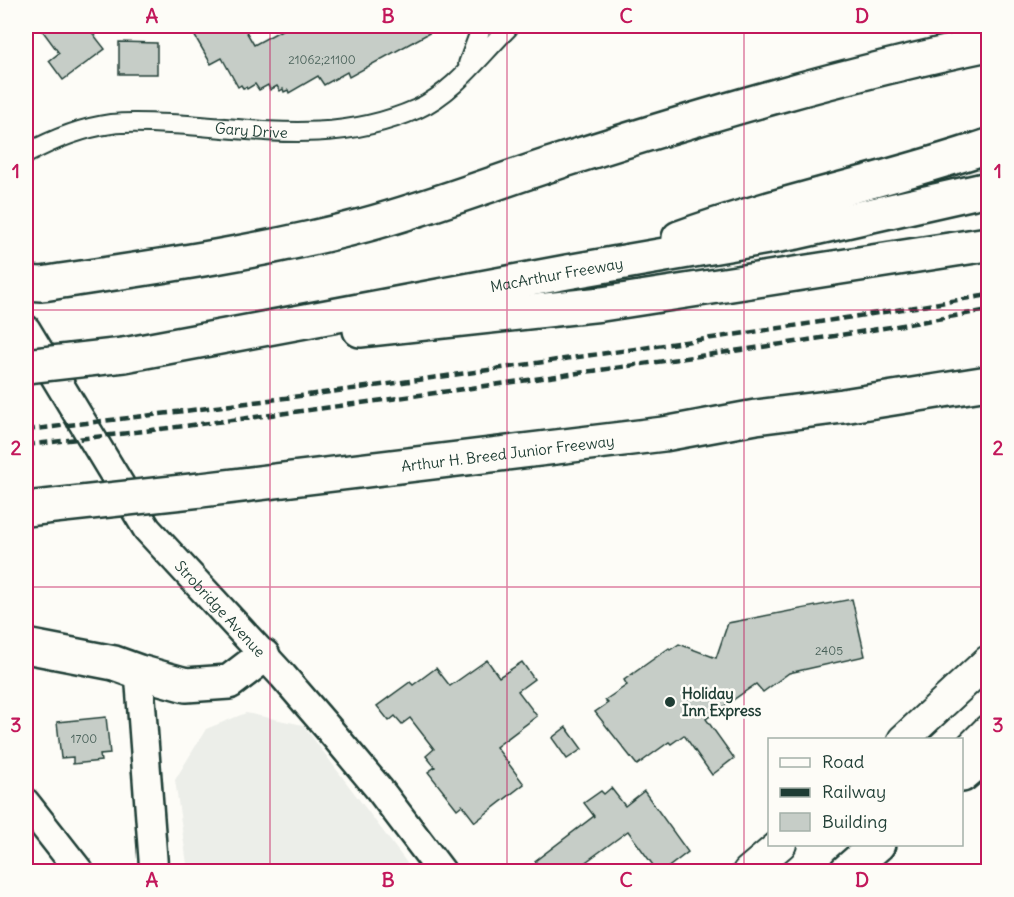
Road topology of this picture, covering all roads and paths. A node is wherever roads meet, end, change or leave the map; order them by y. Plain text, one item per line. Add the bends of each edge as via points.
1 (482, 26) edge
2 (508, 26) edge
3 (988, 44) edge
4 (466, 72) junction
5 (988, 146) edge
6 (26, 153) edge
7 (988, 189) edge
8 (988, 244) edge
9 (604, 266) junction
10 (26, 283) edge
11 (26, 328) edge
12 (124, 355) junction
13 (26, 366) edge
14 (988, 383) edge
15 (26, 509) edge
16 (26, 646) edge
17 (263, 656) junction
18 (988, 661) edge
19 (139, 672) junction
20 (988, 730) edge
21 (905, 738) edge
22 (988, 753) edge
23 (963, 755) edge
24 (963, 774) edge
25 (26, 803) edge
26 (779, 846) edge
27 (868, 846) edge
28 (876, 846) edge
29 (80, 872) edge
30 (154, 872) edge
31 (442, 872) edge
32 (748, 872) edge
33 (844, 872) edge

1 - 4 street, Gary Drive
2 - 4 street, Gary Drive
3 - 10 highway via 867,71 744,105 356,227 199,260
4 - 6 street, Gary Drive via 418,109 327,132 111,124 72,134
5 - 9 highway via 880,180 742,216
7 - 9 highway, MacArthur Freeway via 787,234
8 - 12 highway via 505,316
9 - 12 highway, MacArthur Freeway
11 - 17 main road, Strobridge Avenue via 147,529
12 - 13 highway, bridge
14 - 15 highway, Arthur H. Breed Junior Freeway, bridge via 664,434
16 - 19 highway via 114,663
17 - 19 highway via 229,682 186,685
17 - 31 main road, Strobridge Avenue via 353,757
18 - 21 main road
19 - 30 main road
20 - 23 main road
22 - 24 highway
25 - 29 main road
26 - 32 main road
27 - 33 main road
28 - 33 highway

